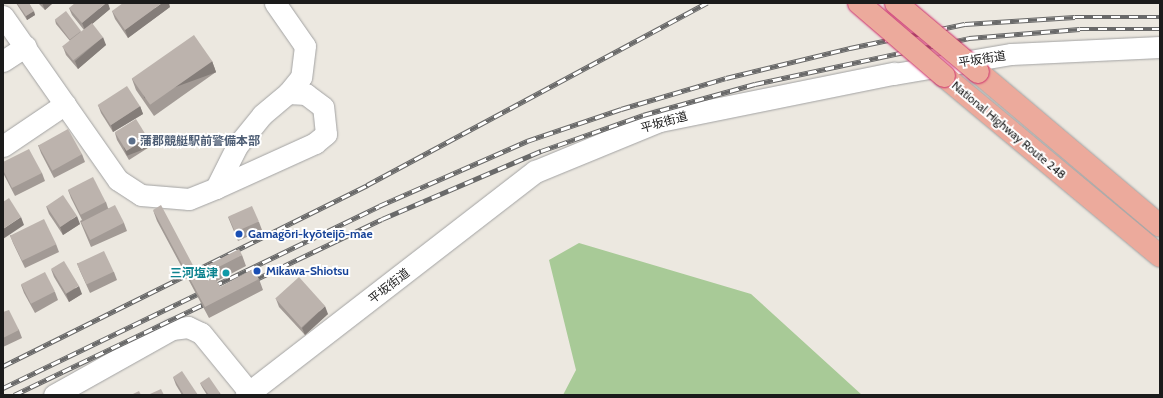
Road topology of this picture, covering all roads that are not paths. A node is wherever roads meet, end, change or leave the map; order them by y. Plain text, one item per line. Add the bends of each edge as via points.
1 (275, 3) edge
2 (858, 3) edge
3 (896, 3) edge
4 (3, 16) edge
5 (26, 46) junction
6 (1160, 47) edge
7 (3, 61) edge
8 (894, 74) joint
9 (288, 93) junction
10 (65, 104) junction
11 (3, 146) edge
12 (216, 188) junction
13 (1160, 226) edge
14 (1160, 256) edge
15 (249, 394) edge
16 (54, 395) edge

1 - 9 street via 305,46 301,78
2 - 14 highway, National Highway Route 248, bridge
3 - 13 highway, National Highway Route 248, bridge
4 - 5 street
5 - 7 street
5 - 10 street
6 - 8 street, 平坂街道 via 1011,54
8 - 15 street, 平坂街道 via 660,121 536,172
9 - 12 street via 262,115 237,146
9 - 12 street via 306,94 323,107 326,134 315,143
10 - 11 street
10 - 12 street via 118,180 141,195 189,199
15 - 16 street via 201,333 188,327 172,329

